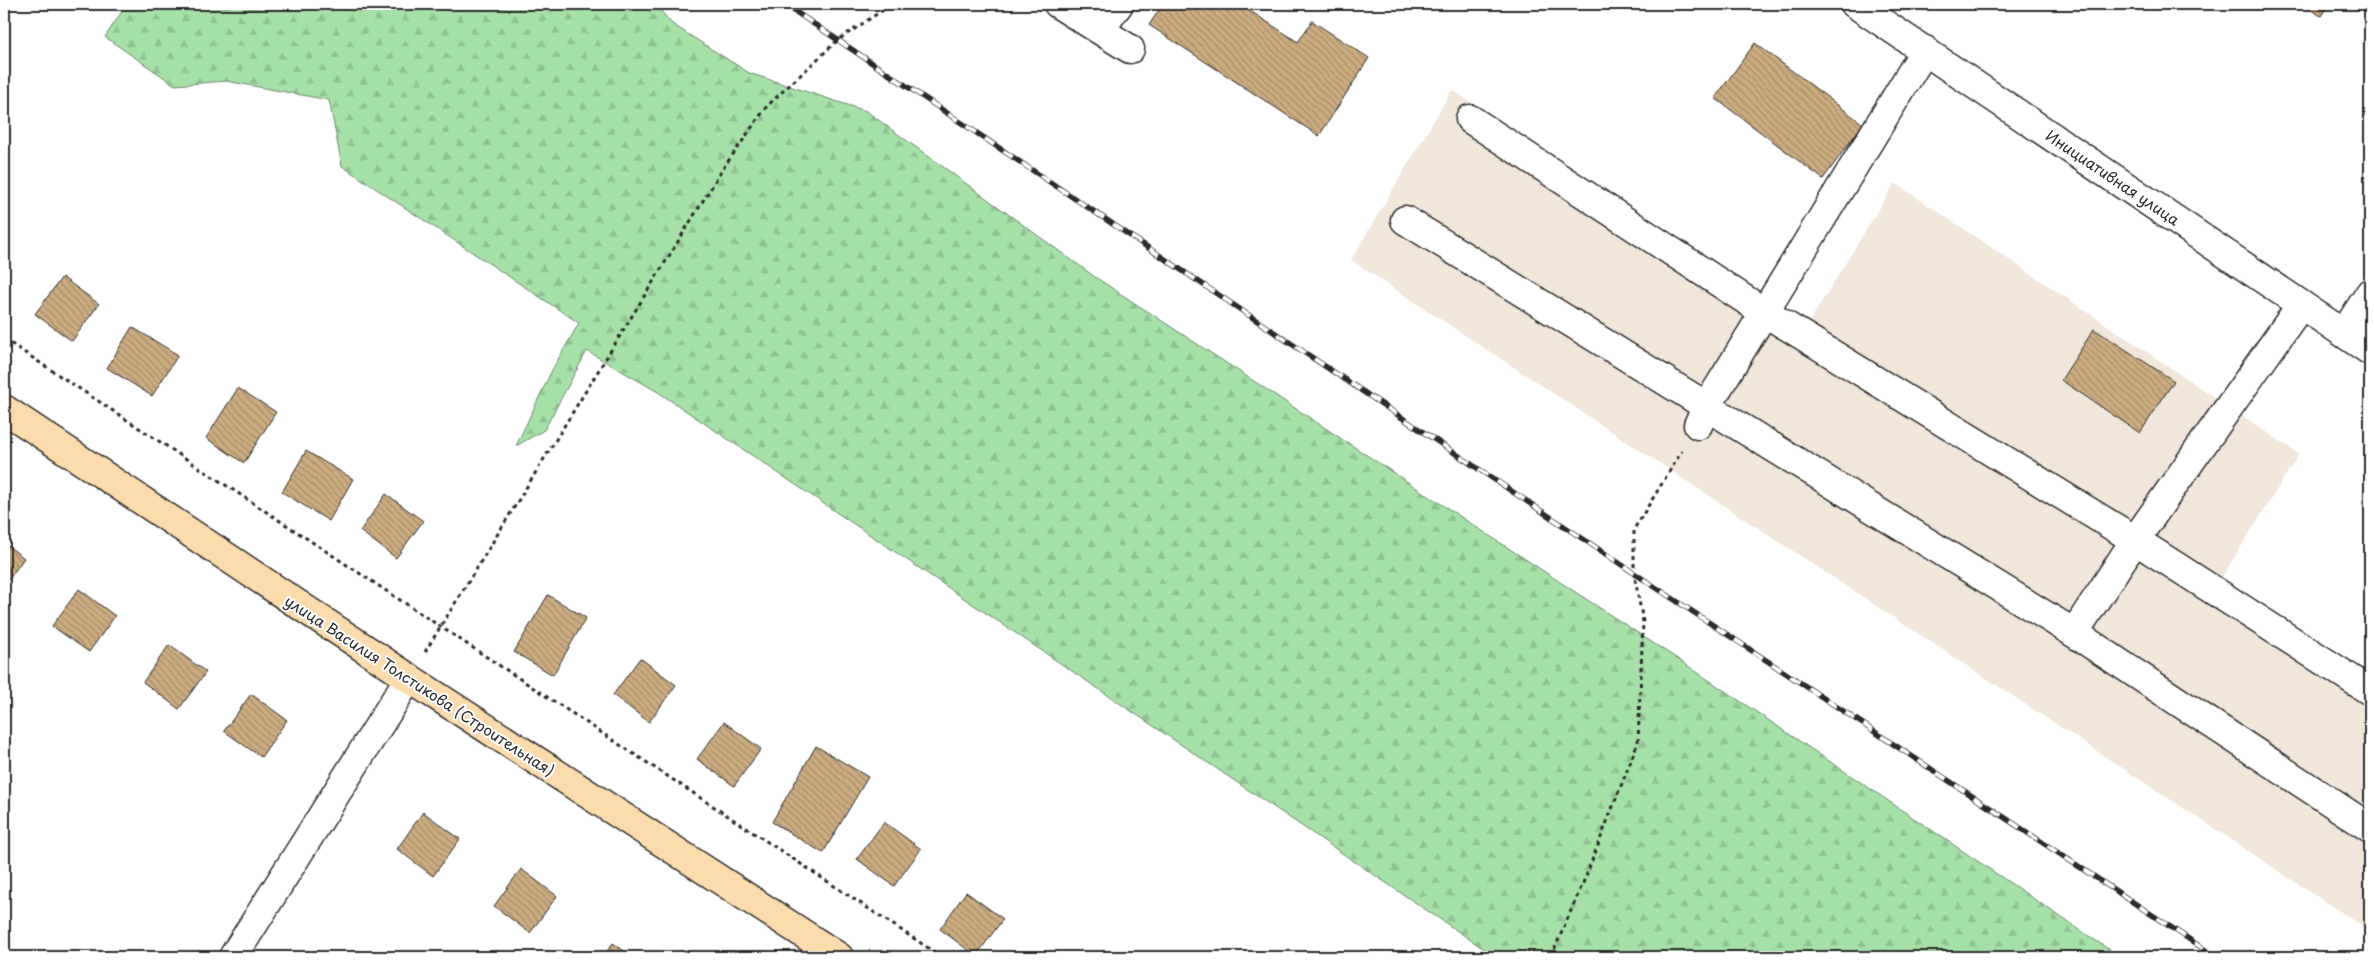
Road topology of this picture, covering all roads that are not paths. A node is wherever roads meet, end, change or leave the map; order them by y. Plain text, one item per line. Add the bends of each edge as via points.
1 (1058, 4) edge
2 (1119, 4) edge
3 (1855, 4) edge
4 (1100, 30) junction
5 (1130, 49) dead end
6 (1925, 50) junction
7 (1470, 119) dead end
8 (1405, 220) dead end
9 (2370, 293) edge
10 (2301, 305) junction
11 (1764, 312) junction
12 (2344, 333) junction
13 (2370, 351) edge
14 (4, 409) edge
15 (1702, 415) junction
16 (2136, 540) junction
17 (2074, 633) junction
18 (409, 678) junction
19 (2370, 691) edge
20 (2370, 828) edge
21 (234, 957) edge
22 (839, 957) edge

1 - 4 street
2 - 4 street
3 - 6 street, Инициативная улица
4 - 5 street
6 - 10 street, Инициативная улица
6 - 11 street
7 - 11 street
8 - 15 street
9 - 12 street
10 - 12 street, Инициативная улица
10 - 16 street
11 - 15 street
11 - 16 street
12 - 13 street, Инициативная улица
14 - 18 main road, улица Василия Толстикова (Строительная)
15 - 17 street
16 - 17 street
16 - 19 street
17 - 20 street
18 - 21 street
18 - 22 main road, улица Василия Толстикова (Строительная)

